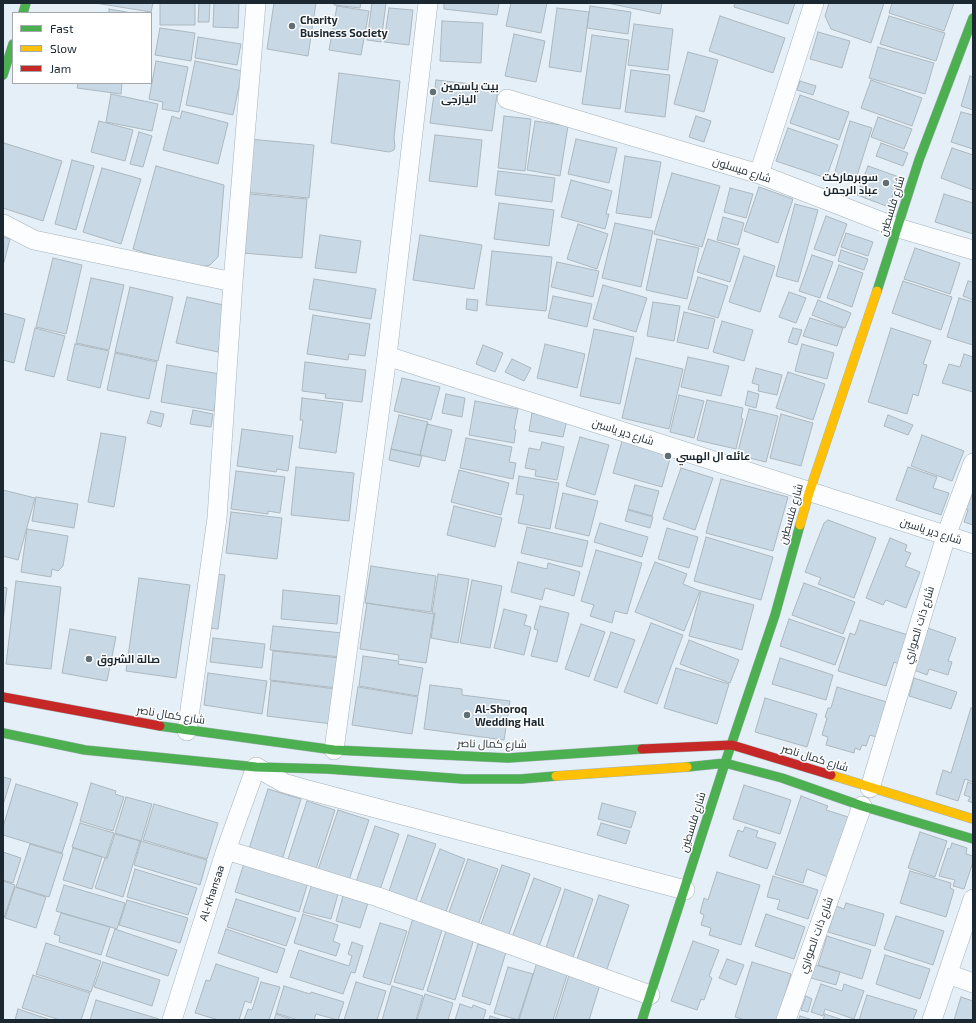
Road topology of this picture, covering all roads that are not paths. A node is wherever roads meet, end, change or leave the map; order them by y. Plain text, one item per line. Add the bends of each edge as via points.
1 (256, 3) edge
2 (428, 3) edge
3 (814, 3) edge
4 (973, 18) edge
5 (12, 47) edge
6 (3, 75) edge
7 (507, 99) dead end
8 (759, 174) junction
9 (3, 224) edge
10 (898, 228) junction
11 (973, 250) edge
12 (234, 282) junction
13 (387, 356) junction
14 (973, 462) edge
15 (809, 493) junction
16 (946, 536) junction
17 (973, 544) edge
18 (3, 697) edge
19 (187, 731) junction
20 (3, 733) edge
21 (732, 745) junction
22 (334, 750) junction
23 (725, 763) junction
24 (256, 767) junction
25 (870, 788) junction
26 (862, 806) junction
27 (973, 818) edge
28 (973, 839) edge
29 (226, 850) junction
30 (685, 890) junction
31 (973, 899) edge
32 (948, 974) junction
33 (973, 983) edge
34 (650, 994) junction
35 (172, 1020) edge
36 (642, 1020) edge
37 (786, 1020) edge
38 (932, 1020) edge

1 - 12 street
2 - 13 street
3 - 8 street
4 - 10 main road, شارع فلسطين via 919,160
5 - 6 main road
7 - 8 street, شارع ميسلون
8 - 10 street, شارع ميسلون
9 - 12 street via 34,240
10 - 11 street, شارع ميسلون
10 - 15 main road, شارع فلسطين
12 - 19 street via 217,518
13 - 15 street, شارع دير ياسين
13 - 22 street
14 - 16 street, شارع ذات الصواري
15 - 16 street, شارع دير ياسين
15 - 21 main road, شارع فلسطين via 775,615
16 - 17 street, شارع دير ياسين
16 - 25 street, شارع ذات الصواري
18 - 19 main road, شارع كمال ناصر
19 - 22 main road, شارع كمال ناصر
20 - 24 main road via 85,750
21 - 22 main road, شارع كمال ناصر via 508,758
21 - 23 main road, شارع فلسطين
21 - 25 main road, شارع كمال ناصر
23 - 24 main road via 522,779 463,779 328,769
23 - 26 main road via 782,778
23 - 30 main road, شارع فلسطين
24 - 29 street, Al-Khansaa
24 - 30 street via 284,783 308,790
25 - 27 main road, شارع كمال ناصر
26 - 28 main road
26 - 37 street, شارع ذات الصواري
29 - 34 street via 378,897
29 - 35 street, Al-Khansaa
30 - 34 main road, شارع فلسطين
31 - 32 street
32 - 33 street
32 - 38 street
34 - 36 main road, شارع فلسطين

